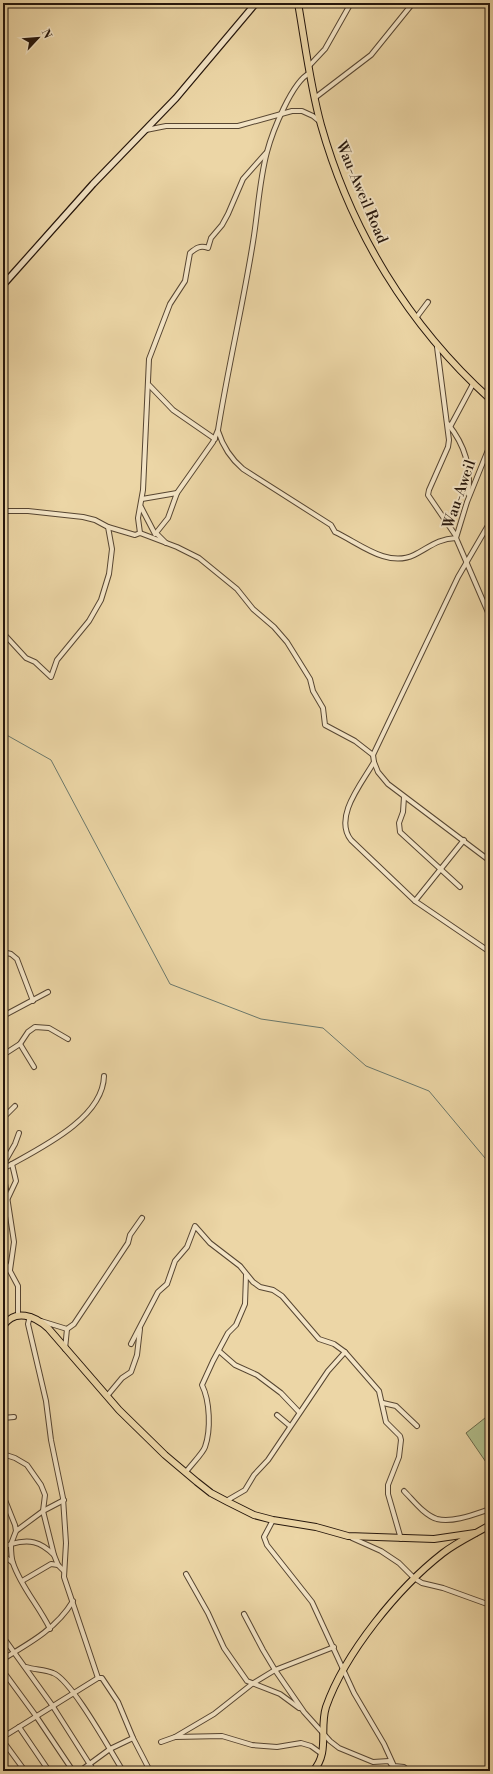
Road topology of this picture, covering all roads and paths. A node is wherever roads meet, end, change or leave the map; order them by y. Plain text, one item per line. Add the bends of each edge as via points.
1 (256, 3) edge
2 (298, 3) edge
3 (351, 3) edge
4 (413, 3) edge
5 (309, 66) junction
6 (310, 73) junction
7 (316, 97) junction
8 (280, 116) junction
9 (321, 123) junction
10 (145, 130) junction
11 (267, 151) junction
12 (3, 285) edge
13 (428, 302) dead end
14 (416, 319) junction
15 (438, 347) junction
16 (473, 384) junction
17 (148, 385) junction
18 (490, 399) edge
19 (449, 426) junction
20 (218, 430) junction
21 (215, 438) junction
22 (490, 445) edge
23 (177, 493) junction
24 (142, 499) junction
25 (467, 502) junction
26 (140, 507) junction
27 (3, 511) edge
28 (490, 522) edge
29 (108, 527) junction
30 (140, 533) junction
31 (156, 533) junction
32 (456, 537) junction
33 (151, 538) junction
34 (166, 543) junction
35 (467, 563) junction
36 (490, 617) edge
37 (3, 633) edge
38 (373, 755) junction
39 (374, 762) junction
40 (404, 797) junction
41 (464, 840) junction
42 (490, 861) edge
43 (441, 868) junction
44 (460, 887) dead end
45 (416, 901) junction
46 (3, 952) edge
47 (490, 952) edge
48 (48, 992) dead end
49 (33, 1001) junction
50 (4, 1015) edge
51 (68, 1039) dead end
52 (20, 1044) junction
53 (3, 1055) edge
54 (34, 1067) dead end
55 (104, 1076) dead end
56 (3, 1078) edge
57 (3, 1082) edge
58 (15, 1106) dead end
59 (3, 1118) edge
60 (19, 1133) dead end
61 (3, 1147) edge
62 (6, 1158) junction
63 (12, 1164) junction
64 (4, 1168) edge
65 (8, 1198) junction
66 (142, 1218) dead end
67 (3, 1258) edge
68 (10, 1270) junction
69 (246, 1275) junction
70 (3, 1314) edge
71 (18, 1316) junction
72 (30, 1316) junction
73 (7, 1320) junction
74 (41, 1321) junction
75 (141, 1324) junction
76 (3, 1326) edge
77 (67, 1329) junction
78 (131, 1344) dead end
79 (64, 1347) junction
80 (219, 1351) junction
81 (345, 1352) junction
82 (107, 1396) junction
83 (383, 1403) junction
84 (299, 1412) junction
85 (277, 1415) dead end
86 (14, 1417) dead end
87 (3, 1418) edge
88 (290, 1426) junction
89 (417, 1426) dead end
90 (3, 1454) edge
91 (186, 1472) junction
92 (404, 1490) dead end
93 (3, 1495) edge
94 (64, 1500) junction
95 (226, 1501) junction
96 (490, 1509) edge
97 (43, 1511) junction
98 (273, 1520) junction
99 (490, 1525) edge
100 (16, 1531) junction
101 (475, 1533) junction
102 (348, 1536) junction
103 (401, 1539) junction
104 (10, 1544) junction
105 (3, 1547) edge
106 (3, 1554) edge
107 (54, 1555) junction
108 (13, 1563) junction
109 (58, 1565) junction
110 (64, 1571) junction
111 (186, 1574) dead end
112 (414, 1578) junction
113 (22, 1581) junction
114 (73, 1602) junction
115 (490, 1604) edge
116 (244, 1614) dead end
117 (50, 1629) junction
118 (3, 1637) edge
119 (334, 1647) junction
120 (14, 1652) junction
121 (3, 1658) edge
122 (25, 1667) junction
123 (344, 1669) junction
124 (275, 1670) junction
125 (3, 1671) edge
126 (98, 1678) junction
127 (252, 1684) junction
128 (73, 1693) junction
129 (52, 1705) junction
130 (304, 1712) junction
131 (36, 1716) junction
132 (19, 1726) junction
133 (322, 1730) junction
134 (3, 1737) edge
135 (175, 1737) junction
136 (133, 1738) junction
137 (3, 1741) edge
138 (161, 1742) dead end
139 (110, 1749) junction
140 (322, 1754) junction
141 (90, 1765) junction
142 (394, 1766) junction
143 (25, 1771) edge
144 (49, 1771) edge
145 (73, 1771) edge
146 (80, 1771) edge
147 (94, 1771) edge
148 (123, 1771) edge
149 (148, 1771) edge
150 (313, 1771) edge
151 (409, 1771) edge

1 - 10 street via 176,98
2 - 5 main road, Wau-Aweil Road
3 - 5 street via 325,49
4 - 7 street via 371,55
5 - 6 main road, Wau-Aweil Road
6 - 7 main road, Wau-Aweil Road
6 - 8 street via 296,88
7 - 9 main road, Wau-Aweil Road
8 - 9 street via 292,111 302,111 314,116
8 - 10 street via 267,117 238,126 166,126
8 - 11 street
9 - 14 main road, Wau-Aweil Road via 334,167 355,217 380,266
10 - 12 street
11 - 17 street via 244,179 228,214 211,238 208,248 203,246 190,253 185,281 170,304 149,359
11 - 20 street
13 - 14 street
14 - 15 main road, Wau-Aweil Road
15 - 16 main road, Wau-Aweil Road
15 - 19 street
16 - 18 main road, Wau-Aweil Road
16 - 19 street
17 - 21 street via 173,410
17 - 24 street
19 - 25 street via 468,460
19 - 32 street via 448,447 428,495
20 - 21 street
20 - 32 street via 224,449 243,469 331,525 335,532 387,558 409,558 439,540
21 - 23 street
22 - 25 street, Wau-Aweil
23 - 24 street
23 - 31 street via 168,518
24 - 26 street
25 - 32 street, Wau-Aweil
26 - 30 street
26 - 31 street
27 - 29 street via 28,511 90,518
28 - 35 street
29 - 30 street via 135,536
29 - 37 street via 112,549 109,574 100,600 90,621 59,657 51,677 35,662 26,658
30 - 33 street
31 - 33 street
31 - 34 street
32 - 35 street, Wau-Aweil
33 - 34 street
34 - 38 street via 208,564 237,589 253,609 287,642 310,679 313,691 323,708 325,725 355,741
35 - 36 street, Wau-Aweil
35 - 38 street
38 - 39 street
39 - 40 street via 385,781
39 - 45 street via 351,802 345,829 351,840
40 - 41 street
40 - 43 street via 399,823 400,832
41 - 42 street
41 - 43 street
43 - 44 street
43 - 45 street
45 - 47 street
46 - 49 street via 17,959
48 - 49 street
49 - 50 street
51 - 52 street via 52,1029 38,1027 28,1032
52 - 53 street
52 - 54 street
55 - 63 street via 100,1095 86,1115
56 - 57 street
58 - 59 street
60 - 62 street
61 - 62 street
62 - 64 street
63 - 64 street
63 - 65 street via 16,1181
64 - 65 street
65 - 68 street via 14,1242
66 - 77 street via 74,1324
67 - 68 street
68 - 71 street via 19,1292
69 - 75 street via 240,1266 210,1243 195,1226 187,1247 175,1261 167,1284 158,1292
69 - 80 street via 244,1304 236,1324
69 - 81 street via 260,1287 273,1290 282,1296 319,1338
70 - 73 street
71 - 72 main road
71 - 73 main road
72 - 74 main road
72 - 94 street via 28,1327 46,1401 51,1440
73 - 76 main road
74 - 77 street
74 - 79 main road
75 - 78 street
75 - 82 street via 137,1355 131,1372 122,1378
77 - 79 street
79 - 82 main road
80 - 84 street via 235,1365 257,1375 281,1393
80 - 91 street via 202,1385 207,1394 210,1418 205,1448
81 - 83 street via 379,1391
81 - 84 street
82 - 91 main road via 165,1455
83 - 89 street via 396,1406
83 - 103 street via 386,1422 401,1440 400,1457 388,1485 388,1494
84 - 88 street
85 - 88 street
86 - 87 street
88 - 95 street via 245,1490
90 - 97 street via 27,1465 35,1476 45,1495
91 - 95 main road via 211,1493
92 - 96 street via 437,1519 458,1518
93 - 100 street
94 - 97 street
94 - 110 street
95 - 98 main road
97 - 100 street
97 - 107 street
98 - 102 main road via 316,1527
98 - 119 street via 264,1537 267,1544 312,1602
99 - 101 main road
100 - 104 street
101 - 103 main road via 434,1540
101 - 112 main road via 444,1552
102 - 103 main road
102 - 112 street via 399,1562
104 - 105 street
104 - 107 street via 22,1541 36,1542
104 - 108 street
106 - 108 street
107 - 109 street
108 - 113 street
109 - 110 street
109 - 113 street via 51,1564
110 - 114 street
111 - 127 street via 224,1648 246,1681
112 - 115 street via 422,1583
112 - 123 main road via 357,1646
113 - 117 street
114 - 117 street via 66,1614
114 - 126 street
116 - 124 street
117 - 120 street
118 - 120 street
119 - 123 street
119 - 124 street
120 - 121 street
120 - 122 street
122 - 128 street via 53,1672 61,1677
122 - 129 street
123 - 133 main road via 326,1709
123 - 142 street via 354,1693
124 - 127 street
124 - 130 street
125 - 131 street
126 - 128 street
126 - 136 street via 102,1678 118,1702
127 - 130 street via 280,1694
127 - 135 street via 219,1711
128 - 129 street
128 - 139 street
129 - 131 street
129 - 141 street
130 - 133 street
131 - 132 street
131 - 145 street
132 - 134 street
132 - 144 street
133 - 140 main road
133 - 142 street via 339,1748 373,1762 388,1761
135 - 138 street
135 - 140 street via 222,1736 252,1746 272,1747 301,1743
136 - 139 street
136 - 149 street
137 - 143 street
139 - 141 street
139 - 148 street
140 - 150 main road via 322,1760
141 - 146 street
141 - 147 street
142 - 151 street via 404,1767

